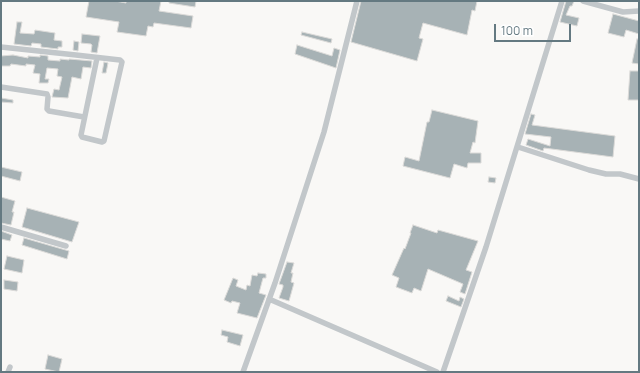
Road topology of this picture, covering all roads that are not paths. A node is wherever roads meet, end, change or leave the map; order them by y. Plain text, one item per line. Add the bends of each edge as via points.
1 (357, 1) edge
2 (562, 1) edge
3 (584, 1) edge
4 (639, 12) edge
5 (1, 47) edge
6 (97, 58) junction
7 (1, 87) edge
8 (84, 117) junction
9 (518, 147) junction
10 (639, 179) edge
11 (1, 227) edge
12 (66, 246) dead end
13 (269, 299) junction
14 (243, 372) edge
15 (437, 372) edge
16 (443, 372) edge

1 - 13 street via 324,132
2 - 9 street
3 - 4 street via 623,12
5 - 6 street
6 - 8 street
6 - 8 street via 120,60 122,64 103,142 82,137
7 - 8 street via 47,94 49,111
9 - 10 street via 589,170
9 - 16 street
11 - 12 street
13 - 14 street
13 - 15 street

